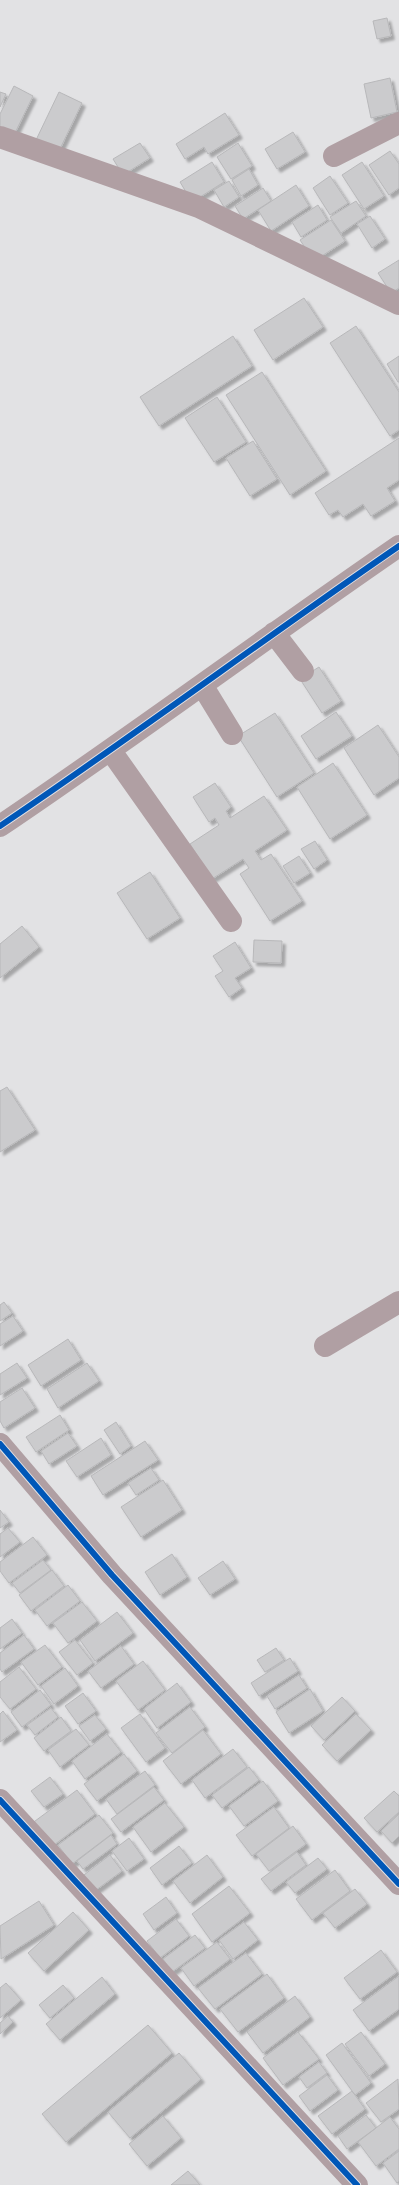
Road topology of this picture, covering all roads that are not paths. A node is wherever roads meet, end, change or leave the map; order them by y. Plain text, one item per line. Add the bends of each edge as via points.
1 (399, 123) edge
2 (0, 137) edge
3 (334, 156) dead end
4 (399, 304) edge
5 (399, 546) edge
6 (274, 632) junction
7 (303, 671) dead end
8 (202, 685) junction
9 (232, 734) dead end
10 (111, 751) junction
11 (0, 826) edge
12 (231, 921) dead end
13 (399, 1302) edge
14 (325, 1346) dead end
15 (0, 1444) edge
16 (0, 1800) edge
17 (399, 1884) edge
18 (357, 2185) edge

1 - 3 street
2 - 4 street via 199,207
5 - 6 street
6 - 7 street
6 - 8 street
8 - 9 street
8 - 10 street
10 - 11 street
10 - 12 street
13 - 14 street
15 - 17 street via 112,1575
16 - 18 street

